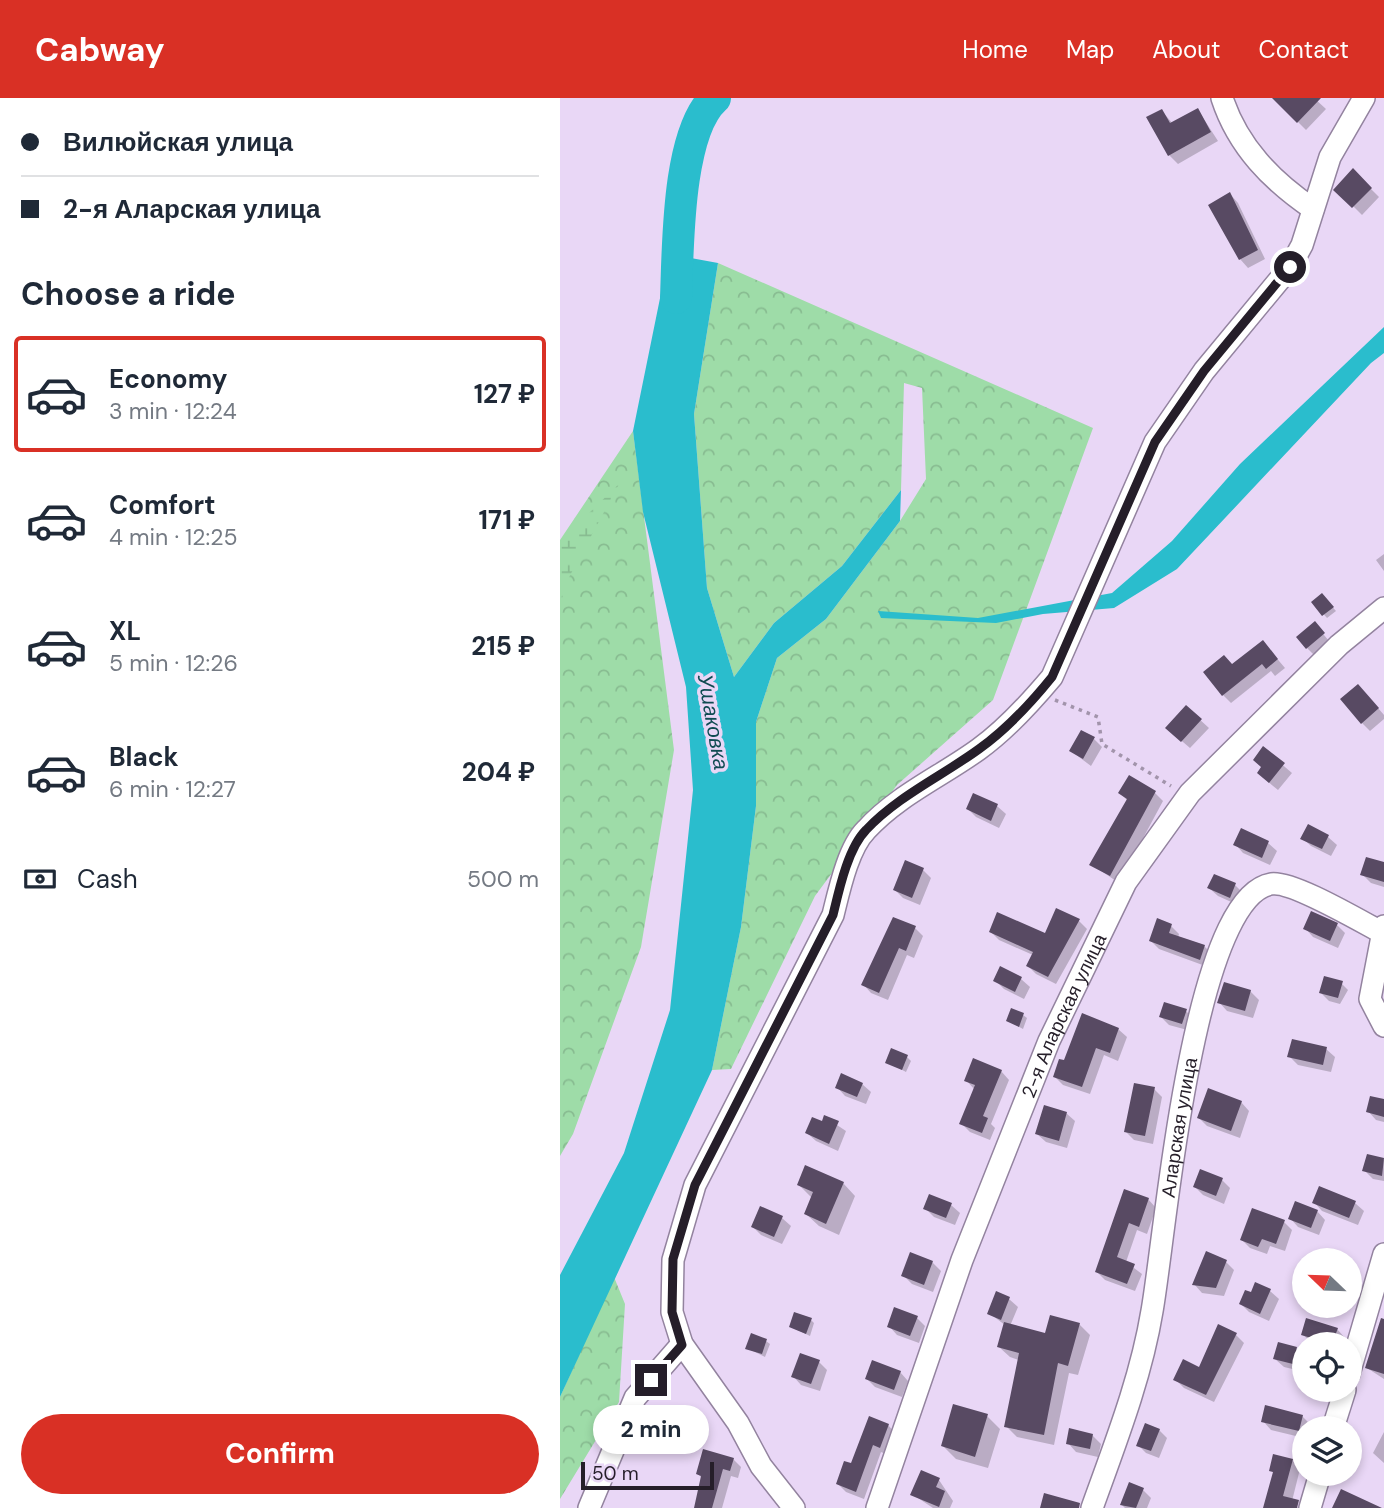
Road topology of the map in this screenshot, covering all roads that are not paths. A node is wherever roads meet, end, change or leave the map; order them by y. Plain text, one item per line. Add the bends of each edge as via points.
1 (1222, 98) edge
2 (1364, 98) edge
3 (1313, 209) junction
4 (1384, 608) edge
5 (1383, 929) edge
6 (1384, 1026) edge
7 (1384, 1254) edge
8 (1361, 1332) edge
9 (682, 1345) junction
10 (1316, 1486) edge
11 (589, 1508) edge
12 (794, 1508) edge
13 (877, 1508) edge
14 (1092, 1508) edge
15 (1310, 1508) edge

1 - 3 street via 1237,135 1263,167
2 - 3 street via 1330,157
3 - 9 street via 1290,267 1204,371 1155,442 1052,677 981,748 920,785 864,831 841,880 833,915 695,1185 673,1259 672,1312
4 - 13 street, 2-я Аларская улица via 1339,645 1187,797 1126,882 1049,1041 962,1260
5 - 6 street via 1370,999
5 - 14 street, Аларская улица via 1290,887 1270,884 1250,895 1224,933 1186,1068 1152,1313 1124,1417
7 - 8 street
9 - 11 street via 635,1398
9 - 12 street
10 - 15 street

